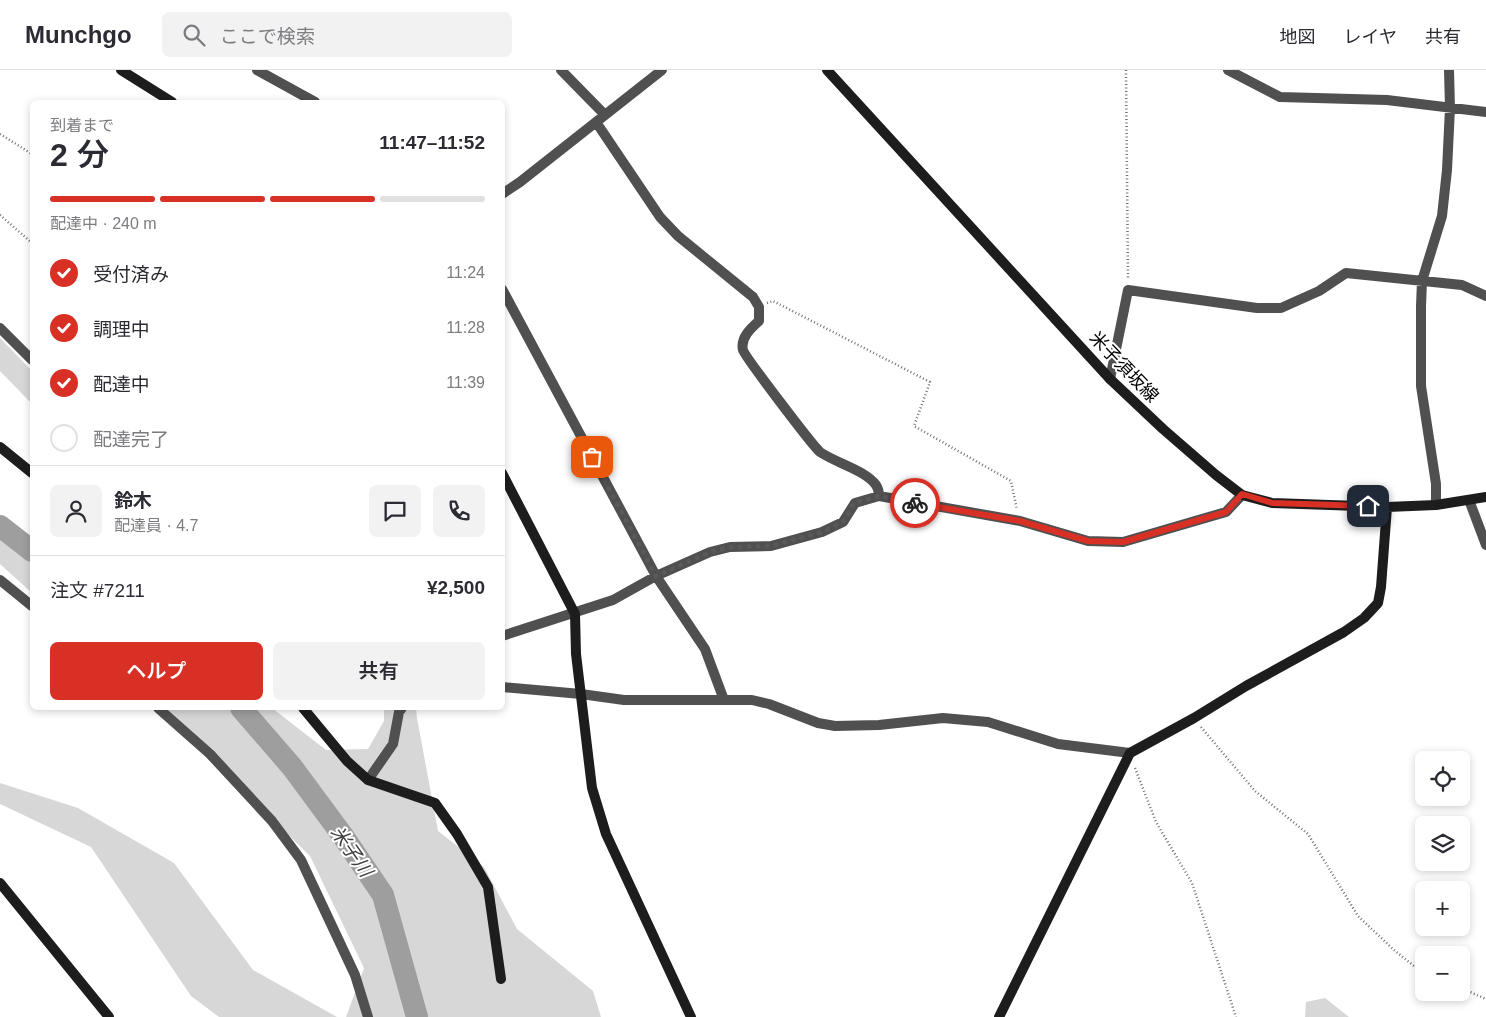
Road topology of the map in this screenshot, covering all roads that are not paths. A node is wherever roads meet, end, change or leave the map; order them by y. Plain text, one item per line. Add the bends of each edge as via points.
1 (121, 70) edge
2 (257, 70) edge
3 (560, 70) edge
4 (662, 70) edge
5 (827, 70) edge
6 (1228, 70) edge
7 (1449, 70) edge
8 (169, 100) edge
9 (311, 100) edge
10 (1450, 108) junction
11 (1486, 112) edge
12 (605, 115) junction
13 (596, 122) junction
14 (505, 192) edge
15 (1422, 280) junction
16 (505, 294) edge
17 (1486, 296) edge
18 (0, 328) edge
19 (30, 358) edge
20 (1110, 379) junction
21 (0, 447) edge
22 (30, 471) edge
23 (505, 479) edge
24 (1242, 494) junction
25 (879, 496) junction
26 (1486, 497) edge
27 (1469, 500) junction
28 (1436, 505) junction
29 (1387, 507) junction
30 (1486, 545) edge
31 (656, 576) junction
32 (0, 580) edge
33 (30, 604) edge
34 (574, 614) junction
35 (505, 635) edge
36 (505, 687) edge
37 (581, 694) junction
38 (724, 700) junction
39 (160, 710) edge
40 (305, 710) edge
41 (401, 710) edge
42 (1130, 753) junction
43 (368, 780) junction
44 (0, 883) edge
45 (501, 979) dead end
46 (109, 1017) edge
47 (368, 1017) edge
48 (691, 1017) edge
49 (999, 1017) edge

1 - 8 street
2 - 9 street
3 - 12 street
4 - 12 street
5 - 20 street, 米子須坂線
6 - 10 street via 1280,97 1388,100
7 - 10 street
10 - 11 street
10 - 15 street via 1442,216
12 - 13 street
13 - 14 street
13 - 25 street via 660,216 678,236 753,297 759,307 759,321 746,336 743,350 819,451 868,477 877,486
15 - 17 street via 1462,285
15 - 20 street via 1346,273 1319,291 1281,308 1257,308 1128,290
15 - 28 street via 1421,386 1436,484
16 - 31 street
18 - 19 street
20 - 24 street, 米子須坂線 via 1163,430
21 - 22 street
23 - 34 street
24 - 25 street via 1226,512 1123,542 1088,541 1020,521
24 - 29 street, 米子須坂線 via 1272,503
25 - 31 street via 854,503 843,522 822,532 771,546 730,547 710,552
26 - 27 street, 米子須坂線
27 - 28 street, 米子須坂線
27 - 30 street
28 - 29 street, 米子須坂線
29 - 42 street via 1378,603 1364,618
31 - 34 street via 613,600
31 - 38 street via 705,649
32 - 33 street
34 - 35 street
34 - 37 street
36 - 37 street
37 - 38 street via 624,700
37 - 48 street via 592,788 606,834
38 - 42 street via 752,700 835,726 943,718 988,722 1058,744
39 - 47 street via 210,754 272,821 301,860 355,975
40 - 43 street via 347,761
41 - 43 street via 393,744
42 - 49 street
43 - 45 street via 435,803 457,834 488,887
44 - 46 street

